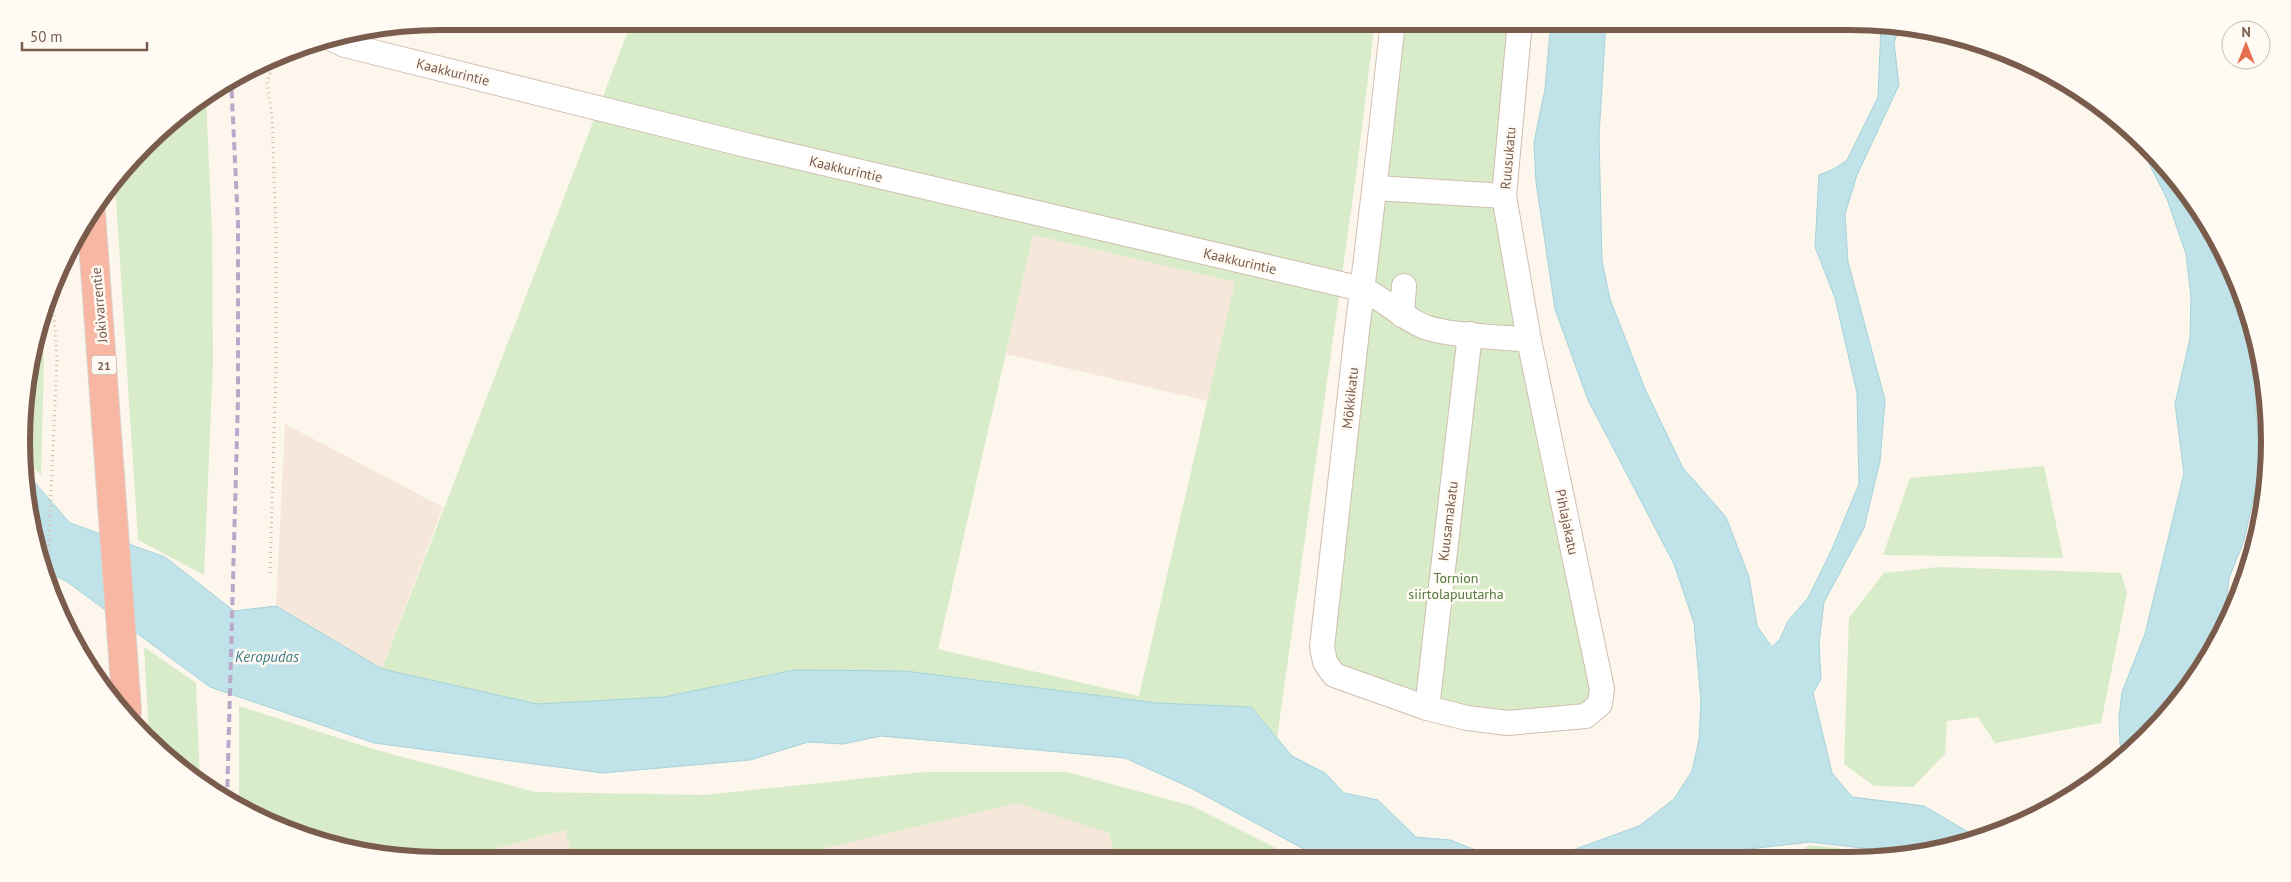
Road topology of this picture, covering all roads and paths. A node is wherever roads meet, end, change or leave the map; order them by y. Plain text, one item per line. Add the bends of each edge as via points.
1 (1393, 30) edge
2 (1519, 30) edge
3 (339, 43) edge
4 (274, 66) edge
5 (1376, 188) junction
6 (1504, 196) junction
7 (92, 224) edge
8 (1404, 286) dead end
9 (1362, 289) junction
10 (53, 305) edge
11 (1402, 315) junction
12 (1470, 334) junction
13 (1529, 340) junction
14 (48, 559) edge
15 (270, 573) dead end
16 (127, 705) edge
17 (1427, 708) junction

1 - 5 street, Mökkikatu
2 - 6 street, Ruusukatu
3 - 9 street, Kaakkurintie via 736,143
4 - 15 path via 267,82 272,117 276,233
5 - 6 street, Ruusukatu
5 - 9 street, Mökkikatu
6 - 13 street
7 - 16 highway, Jokivarrentie / 21
8 - 11 street
9 - 11 street via 1376,295
9 - 17 street, Mökkikatu via 1322,647 1325,662 1334,675
10 - 14 path via 57,359
11 - 12 street via 1426,327
12 - 13 street
12 - 17 street, Kuusamakatu
13 - 17 street, Pihlajakatu via 1602,689 1600,704 1586,716 1508,723 1467,718

